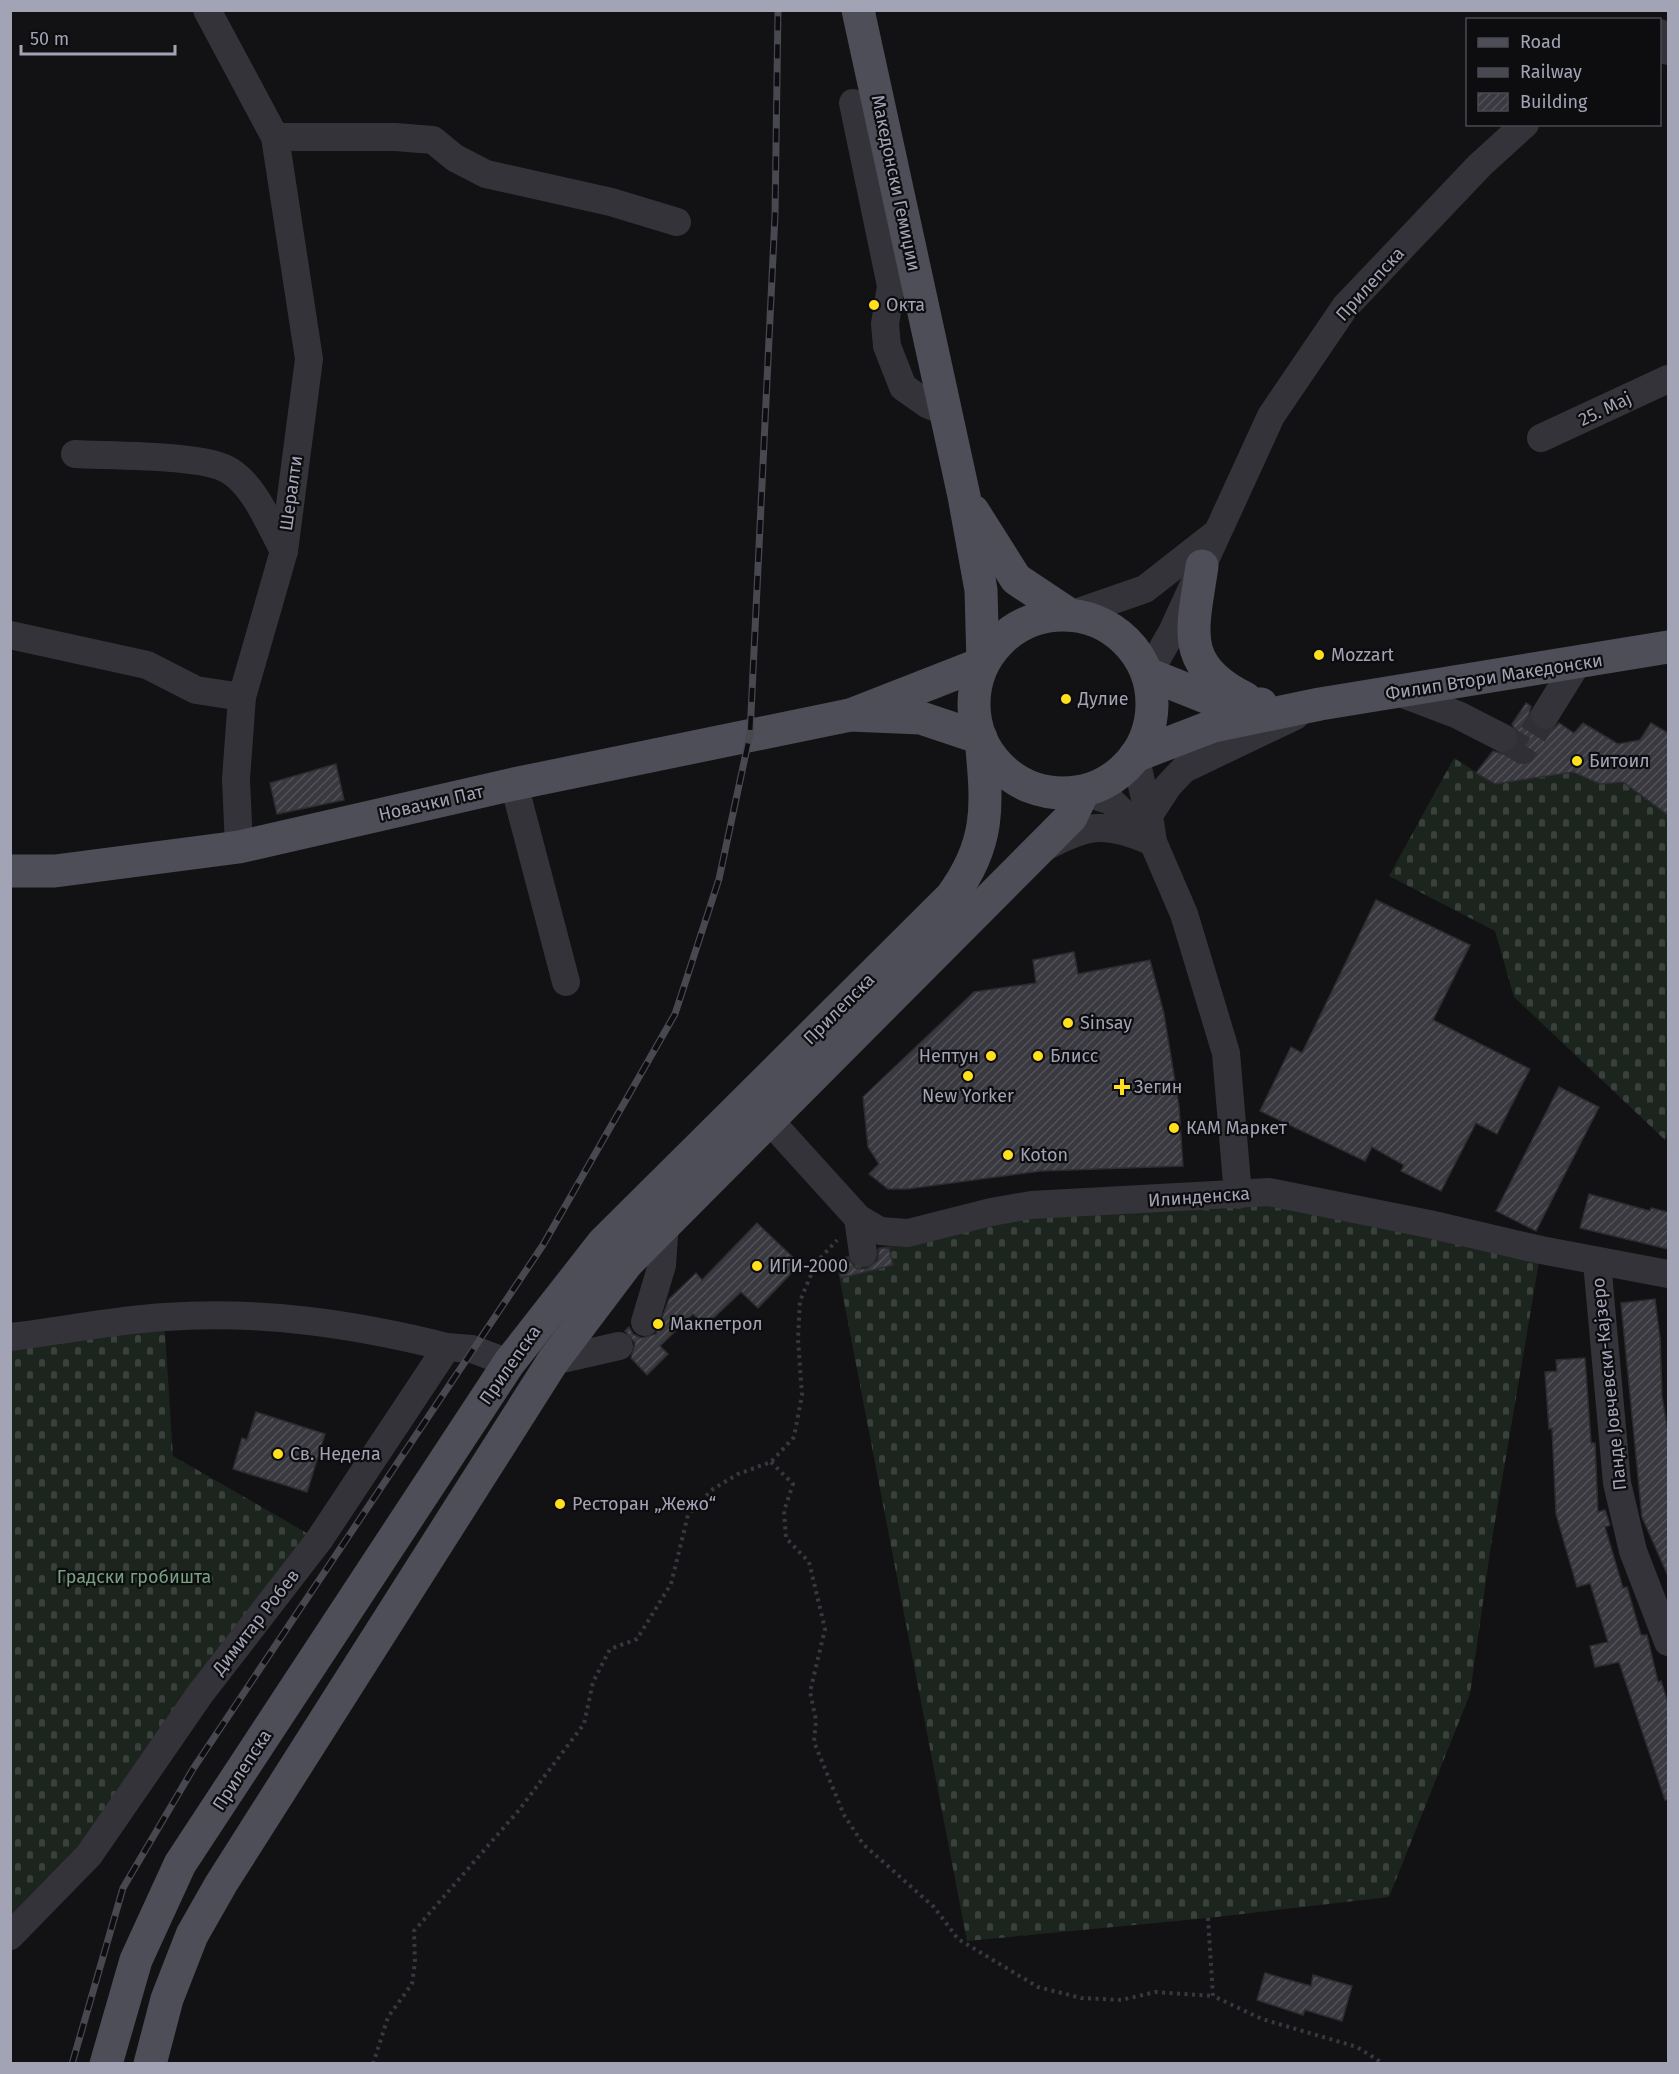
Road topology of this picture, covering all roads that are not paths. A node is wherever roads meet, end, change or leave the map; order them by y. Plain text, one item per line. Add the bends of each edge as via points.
1 (207, 10) edge
2 (858, 10) edge
3 (853, 103) dead end
4 (1523, 126) edge
5 (275, 137) junction
6 (677, 222) dead end
7 (898, 257) junction
8 (1668, 379) edge
9 (946, 412) junction
10 (1541, 438) dead end
11 (75, 454) dead end
12 (964, 496) junction
13 (1216, 534) junction
14 (284, 551) junction
15 (1202, 566) junction
16 (981, 609) junction
17 (1070, 615) junction
18 (10, 635) edge
19 (1668, 648) edge
20 (983, 663) junction
21 (1576, 664) junction
22 (1148, 674) junction
23 (941, 678) junction
24 (1400, 693) junction
25 (243, 697) junction
26 (1257, 704) junction
27 (1320, 704) junction
28 (850, 715) junction
29 (1545, 715) tunnel mouth
30 (944, 725) junction
31 (981, 738) junction
32 (1503, 738) tunnel mouth
33 (1135, 756) junction
34 (514, 784) junction
35 (1083, 792) junction
36 (987, 801) junction
37 (1151, 828) junction
38 (238, 847) junction
39 (1038, 850) junction
40 (10, 871) edge
41 (566, 982) dead end
42 (770, 1121) junction
43 (1238, 1195) junction
44 (858, 1218) junction
45 (665, 1223) junction
46 (863, 1253) dead end
47 (1597, 1262) junction
48 (1668, 1274) edge
49 (645, 1322) dead end
50 (10, 1337) edge
51 (620, 1346) dead end
52 (447, 1347) junction
53 (553, 1361) junction
54 (509, 1363) junction
55 (1668, 1642) edge
56 (10, 1936) edge
57 (106, 2064) edge
58 (150, 2064) edge

1 - 5 street, Шералти
2 - 7 main road, Македонски Гемиџии
3 - 7 street
4 - 13 street, Прилепска via 1480,165 1344,307 1271,416
5 - 6 street via 433,140 455,158 486,174 611,202
5 - 14 street, Шералти via 309,359
7 - 9 main road, Македонски Гемиџии
7 - 9 street via 885,324 891,356 903,387
8 - 10 street, 25. Мај
9 - 12 main road, Македонски Гемиџии
11 - 14 street via 195,461 229,470 249,489
12 - 16 main road, Македонски Гемиџии
12 - 17 main road via 1016,579
13 - 15 street, Прилепска
13 - 17 street, Прилепска via 1145,589
14 - 25 street, Шералти
15 - 22 street, Прилепска
15 - 26 main road via 1192,638 1199,659 1209,676
16 - 20 main road, Македонски Гемиџии
16 - 23 main road via 971,640
17 - 20 main road via 1044,617 1019,626 999,642
17 - 22 main road via 1095,621 1118,633 1136,651
18 - 25 street via 147,665 196,690
19 - 21 main road, Филип Втори Македонски
20 - 23 main road
20 - 31 main road via 975,687 974,713
21 - 24 main road, Филип Втори Македонски
21 - 29 street
22 - 26 main road via 1223,704
22 - 33 main road via 1153,702 1149,730
23 - 28 main road
24 - 27 main road, Филип Втори Македонски
24 - 32 street via 1458,715
25 - 38 street, Шералти via 236,779
26 - 27 main road
27 - 33 main road via 1214,726
27 - 37 street via 1184,769 1168,786
28 - 30 main road via 921,718
28 - 34 main road, Новачки Пат
30 - 31 main road
30 - 36 main road via 965,756
31 - 35 main road via 993,759 1011,777 1033,789
31 - 36 main road, Прилепска
33 - 35 main road via 1104,785
33 - 37 street
34 - 38 main road, Новачки Пат
34 - 41 street
35 - 37 street via 1111,801
35 - 39 main road, Прилепска via 1071,817
36 - 54 main road, Прилепска via 984,833 966,878 951,897 603,1243
37 - 39 street via 1106,826 1074,832
37 - 43 street via 1184,914 1226,1053
38 - 40 main road, Новачки Пат via 55,871
39 - 42 main road, Прилепска
42 - 44 street, Илинденска
42 - 45 main road, Прилепска
43 - 44 street, Илинденска via 1031,1205 908,1233 880,1231
43 - 47 street, Илинденска via 1269,1192
44 - 46 street
45 - 49 street via 662,1265
45 - 53 main road, Прилепска via 627,1263
47 - 48 street, Илинденска
47 - 55 street, Панде Јовчевски-Кајзеро via 1617,1483 1634,1551
50 - 52 street via 164,1317 255,1315 396,1334
51 - 53 street
52 - 54 street via 472,1349
52 - 56 street, Димитар Робев via 319,1540 200,1694 89,1855
53 - 58 main road, Прилепска via 221,1884 192,1935 167,1999
54 - 57 main road, Прилепска via 180,1864 136,1960

